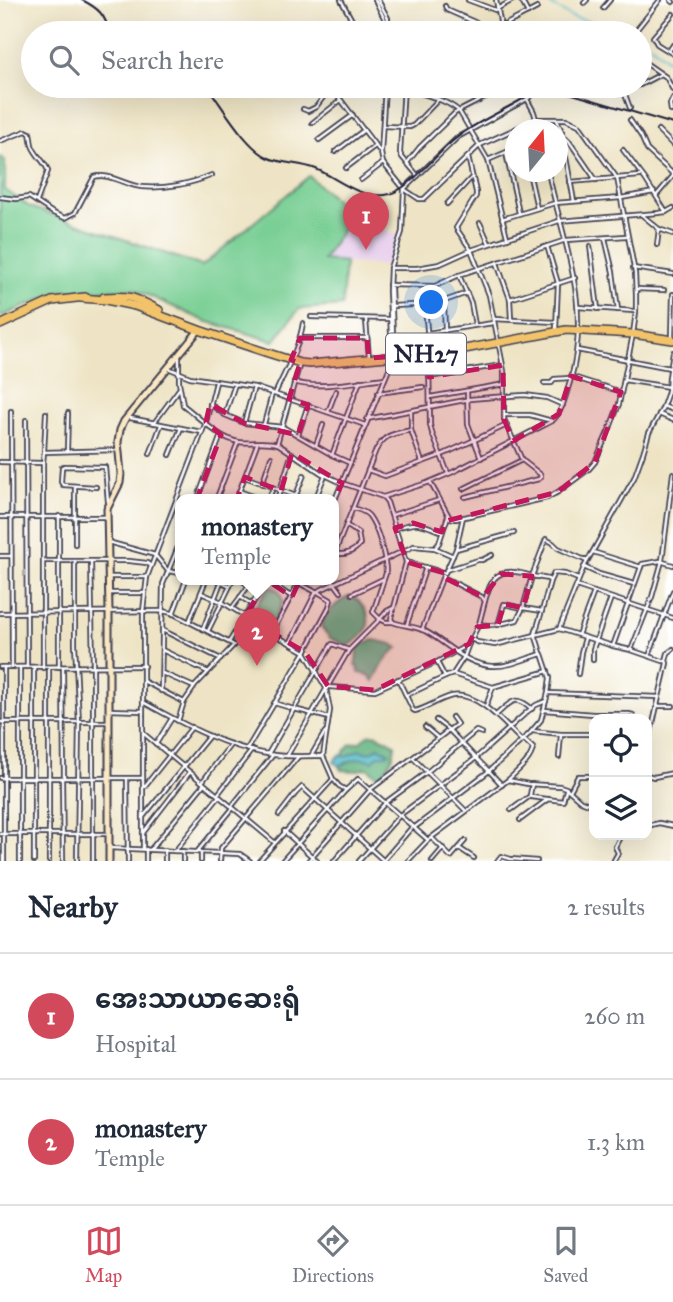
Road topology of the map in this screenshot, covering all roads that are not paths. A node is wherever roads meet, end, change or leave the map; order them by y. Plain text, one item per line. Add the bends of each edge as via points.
1 (341, 0) edge
2 (377, 0) edge
3 (468, 0) edge
4 (496, 0) edge
5 (513, 0) edge
6 (521, 0) edge
7 (610, 0) edge
8 (660, 0) edge
9 (444, 6) dead end
10 (537, 8) dead end
11 (603, 8) dead end
12 (497, 9) junction
13 (527, 13) junction
14 (673, 14) edge
15 (352, 21) edge
16 (386, 21) edge
17 (472, 21) edge
18 (500, 21) edge
19 (512, 21) edge
20 (643, 21) edge
21 (673, 45) edge
22 (668, 51) junction
23 (673, 54) edge
24 (652, 68) edge
25 (661, 74) junction
26 (652, 78) edge
27 (673, 90) edge
28 (322, 98) edge
29 (384, 98) edge
30 (403, 98) edge
31 (433, 98) edge
32 (477, 98) edge
33 (486, 98) edge
34 (626, 98) edge
35 (673, 98) edge
36 (527, 99) joint
37 (341, 100) joint
38 (438, 100) junction
39 (480, 101) junction
40 (630, 108) dead end
41 (303, 109) dead end
42 (459, 111) junction
43 (671, 111) dead end
44 (353, 116) junction
45 (537, 119) edge
46 (568, 120) edge
47 (630, 120) dead end
48 (312, 123) dead end
49 (383, 126) junction
50 (401, 127) junction
51 (364, 130) junction
52 (470, 130) junction
53 (659, 130) dead end
54 (505, 134) edge
55 (319, 140) dead end
56 (568, 140) edge
57 (0, 141) edge
58 (480, 145) junction
59 (673, 145) edge
60 (375, 146) junction
61 (623, 150) dead end
62 (335, 152) dead end
63 (381, 153) junction
64 (505, 153) edge
65 (467, 157) junction
66 (488, 160) junction
67 (383, 163) junction
68 (407, 163) junction
69 (346, 168) dead end
70 (568, 172) edge
71 (212, 175) dead end
72 (673, 175) edge
73 (418, 176) junction
74 (642, 176) junction
75 (472, 177) junction
76 (617, 178) junction
77 (361, 180) dead end
78 (596, 180) junction
79 (512, 182) edge
80 (531, 182) edge
81 (550, 182) edge
82 (570, 183) junction
83 (404, 189) junction
84 (655, 194) junction
85 (0, 197) edge
86 (621, 198) junction
87 (574, 201) junction
88 (36, 202) junction
89 (555, 203) junction
90 (447, 204) dead end
91 (537, 208) junction
92 (673, 208) edge
93 (666, 212) junction
94 (519, 213) junction
95 (642, 215) junction
96 (625, 217) junction
97 (502, 219) junction
98 (559, 221) junction
99 (481, 223) dead end
100 (659, 229) junction
101 (673, 233) edge
102 (627, 236) junction
103 (507, 238) junction
104 (605, 238) junction
105 (566, 240) junction
106 (489, 244) junction
107 (657, 245) dead end
108 (547, 246) junction
109 (590, 246) dead end
110 (471, 250) junction
111 (497, 263) junction
112 (390, 268) junction
113 (634, 268) junction
114 (479, 269) junction
115 (673, 274) edge
116 (459, 275) junction
117 (575, 278) junction
118 (558, 283) junction
119 (389, 285) junction
120 (636, 289) junction
121 (664, 290) dead end
122 (467, 293) junction
123 (673, 295) edge
124 (510, 299) junction
125 (444, 302) junction
126 (425, 305) junction
127 (391, 306) junction
128 (579, 307) junction
129 (598, 309) junction
130 (618, 310) junction
131 (636, 312) junction
132 (673, 314) edge
133 (311, 317) dead end
134 (366, 319) junction
135 (390, 319) junction
136 (511, 319) junction
137 (494, 321) junction
138 (556, 322) junction
139 (303, 323) dead end
140 (0, 325) edge
141 (475, 327) junction
142 (199, 330) junction
143 (578, 330) junction
144 (445, 331) junction
145 (556, 332) junction
146 (427, 334) junction
147 (633, 334) junction
148 (300, 338) junction
149 (367, 338) junction
150 (673, 340) edge
151 (498, 343) junction
152 (577, 350) junction
153 (673, 352) edge
154 (179, 354) junction
155 (429, 354) junction
156 (393, 357) junction
157 (369, 358) junction
158 (290, 360) junction
159 (628, 361) junction
160 (300, 363) junction
161 (503, 365) junction
162 (168, 368) junction
163 (179, 372) junction
164 (671, 372) edge
165 (429, 377) junction
166 (571, 377) junction
167 (384, 378) junction
168 (624, 380) junction
169 (360, 381) junction
170 (216, 382) junction
171 (294, 382) junction
172 (544, 383) dead end
173 (235, 384) junction
174 (505, 384) junction
175 (180, 387) junction
176 (254, 387) junction
177 (423, 387) dead end
178 (336, 391) dead end
179 (467, 391) junction
180 (670, 391) edge
181 (621, 392) junction
182 (378, 393) junction
183 (273, 394) junction
184 (505, 396) junction
185 (430, 397) junction
186 (289, 399) junction
187 (467, 400) junction
188 (210, 404) junction
189 (308, 405) junction
190 (563, 405) junction
191 (663, 406) junction
192 (430, 407) junction
193 (673, 410) edge
194 (12, 411) dead end
195 (411, 411) junction
196 (328, 412) junction
197 (46, 413) dead end
198 (68, 413) dead end
199 (659, 414) junction
200 (225, 415) junction
201 (504, 415) junction
202 (127, 417) junction
203 (345, 418) junction
204 (367, 419) junction
205 (26, 420) dead end
206 (673, 420) edge
207 (552, 421) junction
208 (206, 422) junction
209 (154, 423) junction
210 (244, 423) junction
211 (264, 424) junction
212 (161, 425) junction
213 (323, 425) dead end
214 (365, 425) junction
215 (507, 425) junction
216 (283, 427) junction
217 (181, 428) junction
218 (411, 430) junction
219 (202, 432) junction
220 (221, 435) junction
221 (298, 435) junction
222 (474, 440) junction
223 (513, 441) junction
224 (238, 442) junction
225 (258, 443) junction
226 (277, 444) junction
227 (316, 445) junction
228 (119, 450) junction
229 (67, 451) junction
230 (44, 452) junction
231 (292, 453) junction
232 (150, 454) dead end
233 (170, 455) dead end
234 (332, 455) junction
235 (440, 455) junction
236 (271, 457) dead end
237 (481, 458) junction
238 (522, 460) junction
239 (0, 462) edge
240 (12, 462) junction
241 (422, 462) junction
242 (26, 463) junction
243 (43, 463) junction
244 (350, 463) junction
245 (368, 470) junction
246 (673, 473) edge
247 (448, 474) junction
248 (304, 475) dead end
249 (325, 475) junction
250 (245, 477) junction
251 (430, 482) junction
252 (342, 483) junction
253 (262, 484) junction
254 (75, 486) junction
255 (96, 487) dead end
256 (273, 488) junction
257 (361, 489) junction
258 (463, 489) dead end
259 (239, 491) junction
260 (281, 491) junction
261 (179, 494) edge
262 (199, 494) edge
263 (218, 494) edge
264 (238, 494) edge
265 (245, 494) edge
266 (270, 494) edge
267 (280, 494) edge
268 (287, 494) edge
269 (297, 494) edge
270 (317, 494) edge
271 (337, 494) edge
272 (383, 497) junction
273 (465, 497) dead end
274 (439, 500) junction
275 (108, 505) junction
276 (174, 506) edge
277 (353, 508) junction
278 (59, 516) junction
279 (74, 516) junction
280 (391, 516) junction
281 (448, 516) junction
282 (0, 517) edge
283 (11, 517) junction
284 (26, 517) junction
285 (43, 517) junction
286 (107, 517) junction
287 (463, 517) junction
288 (346, 525) junction
289 (395, 528) junction
290 (442, 532) junction
291 (514, 533) dead end
292 (341, 537) joint
293 (108, 542) junction
294 (339, 542) edge
295 (75, 544) dead end
296 (435, 548) junction
297 (456, 550) junction
298 (402, 551) junction
299 (593, 552) junction
300 (175, 554) edge
301 (155, 555) junction
302 (339, 555) edge
303 (492, 555) dead end
304 (0, 556) edge
305 (12, 556) junction
306 (453, 556) junction
307 (384, 560) junction
308 (43, 561) junction
309 (58, 561) junction
310 (75, 561) junction
311 (91, 561) junction
312 (107, 561) junction
313 (587, 561) junction
314 (406, 562) junction
315 (662, 562) junction
316 (673, 565) edge
317 (151, 566) junction
318 (426, 567) junction
319 (584, 567) junction
320 (641, 567) junction
321 (168, 571) junction
322 (175, 572) edge
323 (445, 573) junction
324 (532, 576) junction
325 (108, 577) junction
326 (147, 577) junction
327 (339, 579) edge
328 (383, 579) junction
329 (578, 579) junction
330 (550, 581) junction
331 (184, 585) edge
332 (204, 585) edge
333 (219, 585) edge
334 (248, 585) edge
335 (263, 585) edge
336 (274, 585) edge
337 (298, 585) edge
338 (305, 585) edge
339 (327, 585) edge
340 (335, 585) edge
341 (635, 585) junction
342 (230, 586) edge
343 (576, 586) junction
344 (316, 591) junction
345 (673, 591) edge
346 (341, 592) dead end
347 (594, 592) junction
348 (108, 593) junction
349 (145, 593) junction
350 (201, 593) junction
351 (352, 594) dead end
352 (292, 596) junction
353 (240, 597) junction
354 (611, 598) junction
355 (216, 599) junction
356 (485, 601) junction
357 (222, 602) junction
358 (628, 604) junction
359 (253, 605) junction
360 (232, 608) junction
361 (393, 608) junction
362 (523, 608) junction
363 (647, 610) junction
364 (11, 611) junction
365 (27, 611) junction
366 (43, 611) junction
367 (58, 611) junction
368 (75, 611) junction
369 (143, 611) junction
370 (162, 611) junction
371 (542, 611) junction
372 (91, 612) junction
373 (109, 612) junction
374 (0, 613) edge
375 (173, 614) junction
376 (664, 616) junction
377 (245, 617) junction
378 (673, 618) edge
379 (380, 619) junction
380 (189, 622) junction
381 (393, 622) junction
382 (479, 624) junction
383 (407, 625) junction
384 (498, 625) junction
385 (203, 629) junction
386 (559, 629) junction
387 (162, 630) junction
388 (422, 630) junction
389 (208, 632) junction
390 (272, 633) junction
391 (535, 634) junction
392 (578, 635) junction
393 (586, 638) junction
394 (471, 639) junction
395 (595, 641) junction
396 (229, 642) junction
397 (290, 643) junction
398 (469, 644) junction
399 (613, 646) junction
400 (673, 649) edge
401 (162, 650) junction
402 (349, 650) junction
403 (631, 650) junction
404 (455, 651) junction
405 (305, 652) junction
406 (542, 654) junction
407 (649, 656) junction
408 (464, 657) junction
409 (221, 659) junction
410 (593, 660) dead end
411 (666, 661) junction
412 (438, 662) junction
413 (144, 666) junction
414 (2, 667) edge
415 (12, 667) junction
416 (20, 667) junction
417 (27, 667) junction
418 (34, 667) junction
419 (43, 667) junction
420 (49, 667) junction
421 (61, 667) junction
422 (76, 667) junction
423 (93, 667) junction
424 (109, 667) junction
425 (317, 670) junction
426 (548, 671) junction
427 (208, 672) junction
428 (162, 673) junction
429 (453, 674) junction
430 (578, 674) dead end
431 (445, 677) junction
432 (398, 679) junction
433 (143, 681) junction
434 (194, 687) junction
435 (327, 687) junction
436 (493, 687) junction
437 (161, 691) junction
438 (548, 693) junction
439 (407, 695) junction
440 (659, 697) junction
441 (547, 701) junction
442 (143, 702) junction
443 (184, 702) junction
444 (274, 703) junction
445 (486, 706) junction
446 (658, 706) junction
447 (673, 706) edge
448 (294, 709) junction
449 (531, 709) junction
450 (109, 710) junction
451 (544, 710) junction
452 (143, 711) junction
453 (312, 713) junction
454 (593, 714) edge
455 (496, 715) junction
456 (172, 718) junction
457 (329, 718) junction
458 (452, 718) dead end
459 (436, 720) dead end
460 (178, 721) junction
461 (2, 722) edge
462 (21, 722) junction
463 (34, 722) junction
464 (49, 722) junction
465 (92, 722) junction
466 (109, 722) junction
467 (64, 723) junction
468 (79, 723) junction
469 (192, 727) junction
470 (425, 727) dead end
471 (327, 728) junction
472 (508, 728) junction
473 (652, 728) edge
474 (449, 730) junction
475 (532, 731) junction
476 (143, 733) junction
477 (482, 733) dead end
478 (561, 734) junction
479 (589, 734) edge
480 (210, 735) junction
481 (438, 738) junction
482 (522, 740) junction
483 (156, 744) junction
484 (231, 744) junction
485 (462, 744) junction
486 (247, 749) junction
487 (253, 750) junction
488 (268, 754) junction
489 (169, 755) junction
490 (273, 755) junction
491 (287, 756) junction
492 (311, 756) junction
493 (323, 756) junction
494 (298, 757) junction
495 (559, 757) dead end
496 (412, 758) junction
497 (476, 758) junction
498 (184, 767) junction
499 (489, 771) junction
500 (190, 772) junction
501 (427, 772) junction
502 (673, 773) edge
503 (589, 776) edge
504 (652, 776) edge
505 (2, 778) edge
506 (21, 778) junction
507 (34, 778) junction
508 (49, 778) junction
509 (63, 778) junction
510 (79, 778) junction
511 (93, 778) junction
512 (108, 778) junction
513 (143, 778) junction
514 (127, 779) junction
515 (333, 779) junction
516 (508, 780) junction
517 (203, 783) junction
518 (439, 785) junction
519 (502, 785) junction
520 (533, 785) junction
521 (143, 788) junction
522 (566, 788) junction
523 (371, 789) junction
524 (346, 790) junction
525 (570, 791) junction
526 (218, 795) junction
527 (530, 796) junction
528 (314, 798) junction
529 (453, 799) junction
530 (548, 799) junction
531 (386, 802) junction
532 (589, 804) edge
533 (232, 807) junction
534 (511, 810) dead end
535 (327, 811) junction
536 (466, 811) junction
537 (279, 815) dead end
538 (400, 815) junction
539 (143, 817) junction
540 (246, 819) junction
541 (520, 820) dead end
542 (342, 823) junction
543 (652, 825) edge
544 (673, 826) edge
545 (414, 827) junction
546 (284, 831) junction
547 (143, 833) junction
548 (2, 834) edge
549 (20, 834) junction
550 (34, 834) junction
551 (49, 834) junction
552 (63, 834) junction
553 (109, 834) junction
554 (78, 835) junction
555 (92, 835) junction
556 (356, 836) junction
557 (430, 839) junction
558 (619, 840) edge
559 (465, 841) dead end
560 (274, 842) junction
561 (298, 843) junction
562 (109, 848) junction
563 (371, 848) junction
564 (443, 848) junction
565 (459, 848) junction
566 (128, 849) junction
567 (146, 849) junction
568 (164, 850) junction
569 (175, 851) junction
570 (183, 851) junction
571 (199, 852) junction
572 (220, 853) junction
573 (312, 856) junction
574 (451, 857) junction
575 (474, 858) dead end
576 (537, 860) edge
577 (614, 860) edge
578 (5, 861) edge
579 (20, 861) edge
580 (34, 861) edge
581 (49, 861) edge
582 (63, 861) edge
583 (77, 861) edge
584 (93, 861) edge
585 (108, 861) edge
586 (128, 861) edge
587 (146, 861) edge
588 (164, 861) edge
589 (183, 861) edge
590 (201, 861) edge
591 (220, 861) edge
592 (250, 861) edge
593 (259, 861) edge
594 (282, 861) edge
595 (308, 861) edge
596 (317, 861) edge
597 (334, 861) edge
598 (359, 861) edge
599 (384, 861) edge
600 (408, 861) edge
601 (432, 861) edge
602 (448, 861) edge
603 (497, 861) edge

1 - 15 street
2 - 16 street
3 - 12 street
4 - 12 street
5 - 12 street
6 - 13 street
7 - 11 street
8 - 20 street
9 - 17 street
10 - 13 street
12 - 18 street
13 - 19 street
14 - 22 street via 653,37
21 - 22 street
22 - 23 street
24 - 25 street
25 - 26 street
25 - 27 street
28 - 41 street via 316,107
29 - 49 street
30 - 50 street
31 - 38 street
32 - 39 street
33 - 39 street
34 - 40 street
35 - 43 street
36 - 45 street
36 - 52 street
37 - 44 street
37 - 48 street
38 - 42 street
38 - 50 street via 414,125
39 - 42 street
42 - 52 street
42 - 68 street
44 - 51 street
44 - 55 street
46 - 76 street via 579,125
47 - 72 street via 646,150
49 - 50 street
49 - 63 street
50 - 68 street via 400,153
51 - 60 street
51 - 62 street
52 - 58 street
52 - 73 street
53 - 59 street
54 - 58 street
56 - 78 street
57 - 88 street via 30,133 33,148 48,167
58 - 65 street
58 - 66 street
60 - 63 street
60 - 69 street
61 - 74 street
63 - 67 street
64 - 66 street
65 - 75 street
65 - 83 street via 424,200
66 - 97 street
67 - 77 street
67 - 83 street
68 - 73 street
70 - 82 street
71 - 88 street via 153,188 97,176 75,213 65,218
72 - 84 street
73 - 83 street
74 - 76 street
74 - 84 street
75 - 90 street
75 - 110 street via 476,196 456,228
76 - 78 street
76 - 86 street
78 - 82 street
79 - 94 street
80 - 91 street
81 - 89 street
82 - 87 street
83 - 112 street via 402,232
84 - 86 street
84 - 93 street
85 - 88 street via 29,197
86 - 87 street
86 - 96 street
87 - 89 street
89 - 91 street
89 - 98 street
91 - 94 street
92 - 93 street
93 - 95 street
94 - 97 street
95 - 96 street
95 - 100 street
96 - 98 street
96 - 102 street
97 - 103 street
98 - 103 street
98 - 105 street
99 - 106 street
100 - 101 street
100 - 107 street
102 - 104 street
102 - 113 street
103 - 106 street
104 - 105 street
104 - 130 street
105 - 108 street
105 - 117 street
106 - 110 street
108 - 111 street
108 - 118 street
109 - 129 street
110 - 112 street via 440,264
110 - 114 street
111 - 114 street
111 - 124 street
112 - 119 street
113 - 115 street
113 - 120 street
114 - 116 street
114 - 137 street
116 - 119 street via 435,286
116 - 122 street
117 - 118 street
117 - 128 street
118 - 124 street
118 - 138 street
119 - 127 street
120 - 121 street
120 - 131 street
122 - 125 street
122 - 141 street
123 - 132 street
124 - 136 street
125 - 126 street
125 - 144 street
126 - 127 street
126 - 146 street
127 - 135 street
127 - 156 street
128 - 129 street
128 - 143 street
129 - 130 street
130 - 131 street
131 - 147 street
132 - 150 street
133 - 134 street
134 - 135 street
134 - 149 street
135 - 156 street
136 - 137 street
136 - 138 street
137 - 141 street
137 - 151 street
138 - 145 street
139 - 148 street
140 - 142 highway, NH27 via 52,300 120,295
141 - 144 street
142 - 154 main road
142 - 158 highway, NH27
143 - 145 highway, NH27
143 - 147 highway, NH27
143 - 152 street
144 - 146 street
145 - 151 highway, NH27
146 - 155 street
147 - 150 highway, NH27
147 - 159 street
148 - 149 street
148 - 158 street
149 - 157 street
151 - 155 highway, NH27
151 - 161 street
152 - 159 street
152 - 166 street
153 - 164 street
154 - 162 main road
154 - 163 street
155 - 156 highway, NH27
155 - 165 street
156 - 157 highway, NH27
156 - 167 street
157 - 160 highway, NH27
158 - 160 highway, NH27
158 - 183 street
159 - 164 street
159 - 168 street
160 - 171 street
161 - 165 street
161 - 174 street
162 - 163 street
162 - 202 main road
163 - 170 street
163 - 175 street
164 - 180 street
165 - 185 street
166 - 172 street
166 - 181 street
166 - 190 street
167 - 169 street
167 - 182 street
168 - 180 street
168 - 181 street
169 - 171 street
169 - 203 street
170 - 173 street
170 - 188 street
171 - 186 street
173 - 176 street
173 - 200 street
174 - 179 street
174 - 184 street
175 - 208 street via 183,404
175 - 209 street
176 - 183 street
176 - 210 street
177 - 182 street
178 - 196 street
179 - 185 street
179 - 187 street
180 - 191 street
181 - 287 street via 610,428 589,469 547,498
182 - 204 street
183 - 186 street
183 - 211 street
184 - 187 street
184 - 190 street via 547,398
184 - 201 street
185 - 192 street
186 - 189 street
186 - 216 street
187 - 192 street
187 - 222 street
188 - 200 street
188 - 208 street
189 - 196 street
189 - 221 street
190 - 207 street
191 - 193 street
191 - 199 street
192 - 195 street
192 - 235 street via 430,425
194 - 240 street
195 - 204 street
195 - 218 street
196 - 203 street
197 - 230 street
198 - 229 street
199 - 206 street
199 - 299 street via 634,478
200 - 210 street
201 - 207 street
201 - 215 street
202 - 209 street
202 - 228 main road via 120,430
203 - 214 street
203 - 234 street
204 - 214 street
205 - 242 street
207 - 223 street
208 - 219 street
208 - 220 street
209 - 212 street
210 - 211 street
211 - 216 street
212 - 217 street
212 - 232 street
213 - 227 street
214 - 244 street
215 - 222 street
215 - 223 street
216 - 221 street
216 - 226 street
217 - 219 street
217 - 233 street
218 - 241 street
218 - 245 street via 382,440
219 - 261 street
220 - 224 street
220 - 262 street
221 - 227 street
222 - 235 street
222 - 237 street
223 - 237 street
223 - 238 street
224 - 225 street
224 - 263 street
225 - 226 street
225 - 250 street
226 - 231 street
227 - 234 street
228 - 229 street
228 - 275 main road via 120,483
229 - 230 street
230 - 243 street
231 - 249 street
231 - 260 street
234 - 244 street
235 - 241 street
235 - 247 street
236 - 253 street
237 - 247 street
238 - 258 street
238 - 273 street via 541,477
239 - 240 street
240 - 242 street
240 - 283 street
241 - 245 street via 385,476
242 - 243 street
242 - 284 street
243 - 285 street
244 - 252 street
245 - 257 street
246 - 315 street
247 - 251 street
248 - 269 street
249 - 252 street
249 - 270 street
250 - 253 street
250 - 259 street
251 - 272 street
251 - 274 street
252 - 257 street
252 - 271 street
253 - 256 street
254 - 255 street
254 - 275 street via 63,485 64,466 105,467
254 - 279 street
256 - 260 street
256 - 266 street
257 - 272 street
257 - 277 street
259 - 264 street
259 - 265 street
260 - 267 street
260 - 268 street
272 - 280 street
274 - 280 street
274 - 281 street
275 - 286 main road
276 - 301 street
277 - 288 street
277 - 307 street via 368,513
278 - 279 street
278 - 285 street
278 - 309 street
279 - 286 street
279 - 295 street
280 - 289 street
281 - 287 street
281 - 290 street
282 - 283 street
283 - 284 street
283 - 305 street
284 - 285 street
284 - 365 street
285 - 308 street
286 - 293 main road
287 - 297 street
288 - 292 street
288 - 302 street via 358,533 360,544
289 - 290 street via 419,523
289 - 298 street
290 - 296 street
291 - 297 street
292 - 294 street
293 - 301 street
293 - 312 main road
296 - 298 street via 414,546
296 - 306 street
297 - 306 street
298 - 307 street
298 - 314 street
299 - 313 street
299 - 320 street
300 - 321 street
301 - 317 street
301 - 321 street
303 - 323 street
304 - 305 street
305 - 364 street
306 - 323 street
307 - 327 street
307 - 328 street
308 - 309 street
308 - 366 street
309 - 310 street
309 - 367 street
310 - 311 street
310 - 368 street
311 - 312 street
311 - 372 street
312 - 317 street
312 - 325 main road
313 - 319 street
313 - 324 street via 547,539
314 - 318 street
314 - 361 street
315 - 316 street
315 - 320 street
315 - 363 street
317 - 326 street
318 - 323 street
318 - 383 street
319 - 329 street
319 - 341 street
320 - 341 street
321 - 322 street
321 - 370 street
323 - 356 street
323 - 388 street
324 - 330 street
324 - 356 street via 501,574 494,578
324 - 362 street
325 - 326 street
325 - 348 main road
326 - 349 street
328 - 351 street
328 - 379 street via 373,612
329 - 330 street via 554,573
329 - 343 street
330 - 371 street
331 - 375 street
332 - 350 street
333 - 355 street
334 - 353 street
335 - 359 street
336 - 352 street
337 - 352 street
338 - 344 street
339 - 344 street
340 - 346 street
341 - 358 street
342 - 357 street
343 - 347 street
343 - 386 street
344 - 397 street
344 - 405 street via 331,602
345 - 376 street
347 - 354 street
347 - 392 street
348 - 349 street
348 - 373 main road
349 - 369 street
350 - 355 street
350 - 380 street
352 - 390 street
353 - 359 street
353 - 360 street
354 - 358 street
354 - 395 street
355 - 357 street
355 - 385 street
356 - 382 street
357 - 360 street
357 - 389 street
358 - 363 street
358 - 399 street
359 - 377 street
360 - 377 street
361 - 379 street
361 - 381 street
362 - 371 street
362 - 384 street via 517,620
362 - 384 street via 505,604
363 - 376 street
363 - 403 street
364 - 365 street
364 - 374 street
364 - 415 street
365 - 366 street
365 - 417 street
366 - 367 street
366 - 419 street
367 - 368 street
367 - 421 street
368 - 372 street
368 - 422 street
369 - 370 street
369 - 373 street
369 - 413 street
370 - 375 street
370 - 387 street
371 - 391 street
372 - 373 street
372 - 423 street
373 - 424 main road
375 - 380 street
376 - 378 street
376 - 407 street
377 - 390 street
377 - 396 street
379 - 381 street
379 - 402 street
380 - 385 street
381 - 383 street
382 - 384 street
382 - 394 street
383 - 388 street
385 - 389 street
386 - 391 street
386 - 392 street
387 - 401 street
387 - 409 street
388 - 404 street
389 - 396 street
390 - 397 street
391 - 394 street via 495,645
391 - 406 street
392 - 393 street
393 - 395 street
393 - 430 street
394 - 398 street
395 - 399 street
395 - 410 street
396 - 409 street via 235,646
397 - 405 street
398 - 404 street
398 - 408 street
399 - 403 street
400 - 411 street
401 - 427 street
401 - 428 street
402 - 425 street via 332,644
402 - 435 street
403 - 407 street
404 - 408 street
404 - 412 street
405 - 425 street
405 - 444 street
406 - 408 street via 490,667
406 - 426 street
407 - 411 street
408 - 429 street
409 - 427 street
411 - 440 street
412 - 431 street
412 - 432 street
413 - 424 street
413 - 433 street
414 - 415 street
414 - 461 street
415 - 416 street
416 - 417 street
416 - 462 street
417 - 418 street
418 - 419 street
418 - 463 street
419 - 420 street
420 - 421 street
420 - 464 street
421 - 422 street
421 - 467 street
422 - 423 street
422 - 468 street
423 - 424 street
423 - 465 street
424 - 450 main road
425 - 435 street
425 - 448 street
426 - 436 street
426 - 438 street
427 - 434 street
428 - 434 street
428 - 437 street
429 - 431 street
429 - 436 street
431 - 439 street
432 - 435 street via 375,690
432 - 439 street
433 - 437 street
433 - 442 street
434 - 443 street
435 - 453 street
435 - 457 street
436 - 445 street
437 - 443 street
438 - 440 street
438 - 441 street
439 - 445 street via 415,711 450,696
440 - 446 street
441 - 449 street
441 - 451 street
442 - 452 street
442 - 456 street
443 - 460 street
444 - 448 street
444 - 486 street
445 - 455 street
446 - 447 street
446 - 473 street
448 - 453 street
448 - 488 street
449 - 455 street via 518,699
449 - 472 street
450 - 452 street
450 - 466 main road
451 - 454 street
451 - 475 street
452 - 476 street
453 - 457 street
453 - 491 street
455 - 472 street
456 - 460 street
456 - 483 street
457 - 471 street
458 - 474 street via 457,723
459 - 474 street
460 - 469 street
461 - 462 street
461 - 505 street
462 - 463 street
462 - 506 street
463 - 464 street
463 - 507 street
464 - 467 street
464 - 508 street
465 - 466 street
465 - 468 street
465 - 511 street
466 - 512 main road
467 - 468 street
467 - 509 street
468 - 510 street
469 - 480 street
469 - 489 street
470 - 481 street
471 - 492 street
471 - 493 street
472 - 482 street
472 - 497 street
474 - 481 street
474 - 485 street
475 - 478 street
475 - 482 street
476 - 483 street
476 - 513 street
477 - 485 street via 476,731
478 - 479 street
478 - 495 street
480 - 484 street
480 - 498 street
481 - 496 street
482 - 499 street
482 - 516 street via 533,752
483 - 489 street
484 - 486 street
484 - 517 street
485 - 497 street
485 - 501 street
486 - 487 street
487 - 488 street
487 - 526 street
488 - 490 street
489 - 498 street
489 - 521 street
490 - 491 street
490 - 533 street
491 - 494 street
492 - 493 street
492 - 494 street
493 - 515 street
494 - 540 street
496 - 501 street
496 - 523 street
497 - 499 street
497 - 518 street
498 - 500 street
498 - 539 street
499 - 519 street
499 - 529 street
500 - 517 street
500 - 547 street
501 - 518 street
501 - 531 street
502 - 504 street
503 - 525 street via 578,776
505 - 506 street
505 - 548 street
506 - 507 street
506 - 549 street
507 - 508 street
507 - 550 street
508 - 509 street
508 - 551 street
509 - 510 street
509 - 552 street
510 - 511 street
510 - 554 street
511 - 512 street
511 - 555 street
512 - 514 street
512 - 553 main road
513 - 514 street
513 - 521 street
514 - 566 street
515 - 524 street
515 - 528 street
516 - 519 street
516 - 520 street
517 - 526 street
517 - 567 street
518 - 529 street
518 - 538 street
519 - 536 street
520 - 522 street
520 - 527 street
521 - 539 street
522 - 525 street
522 - 530 street via 563,801
523 - 524 street via 358,779
523 - 531 street
523 - 542 street
524 - 535 street
525 - 532 street
526 - 533 street
526 - 569 street
527 - 530 street
527 - 534 street
528 - 535 street
528 - 537 street via 302,787
528 - 546 street
529 - 536 street
529 - 545 street
530 - 541 street
531 - 538 street
531 - 556 street
533 - 540 street
533 - 571 street
535 - 542 street
535 - 561 street
536 - 557 street
538 - 545 street
538 - 563 street
539 - 547 street
540 - 560 street
540 - 572 street
542 - 556 street
542 - 573 street
543 - 544 street
545 - 557 street
545 - 599 street
546 - 560 street
546 - 561 street
547 - 567 street
548 - 549 street
548 - 578 street
549 - 550 street
549 - 579 street
550 - 551 street
550 - 580 street
551 - 552 street
551 - 581 street
552 - 554 street
552 - 582 street
553 - 555 street
553 - 562 main road
554 - 555 street
554 - 583 street
555 - 584 street
556 - 563 street
556 - 597 street
557 - 564 street
557 - 600 street
558 - 577 street
559 - 565 street
560 - 593 street
561 - 573 street
561 - 594 street
562 - 566 street
562 - 585 main road
563 - 598 street
563 - 599 street
564 - 574 street
564 - 601 street
565 - 574 street
565 - 575 street
566 - 567 street
566 - 586 street
567 - 568 street
567 - 587 street
568 - 569 street
568 - 588 street
569 - 570 street
570 - 571 street
570 - 589 street
571 - 572 street
571 - 590 street
572 - 591 street
572 - 592 street via 240,854
573 - 595 street
573 - 596 street
574 - 602 street
576 - 603 street via 501,856

